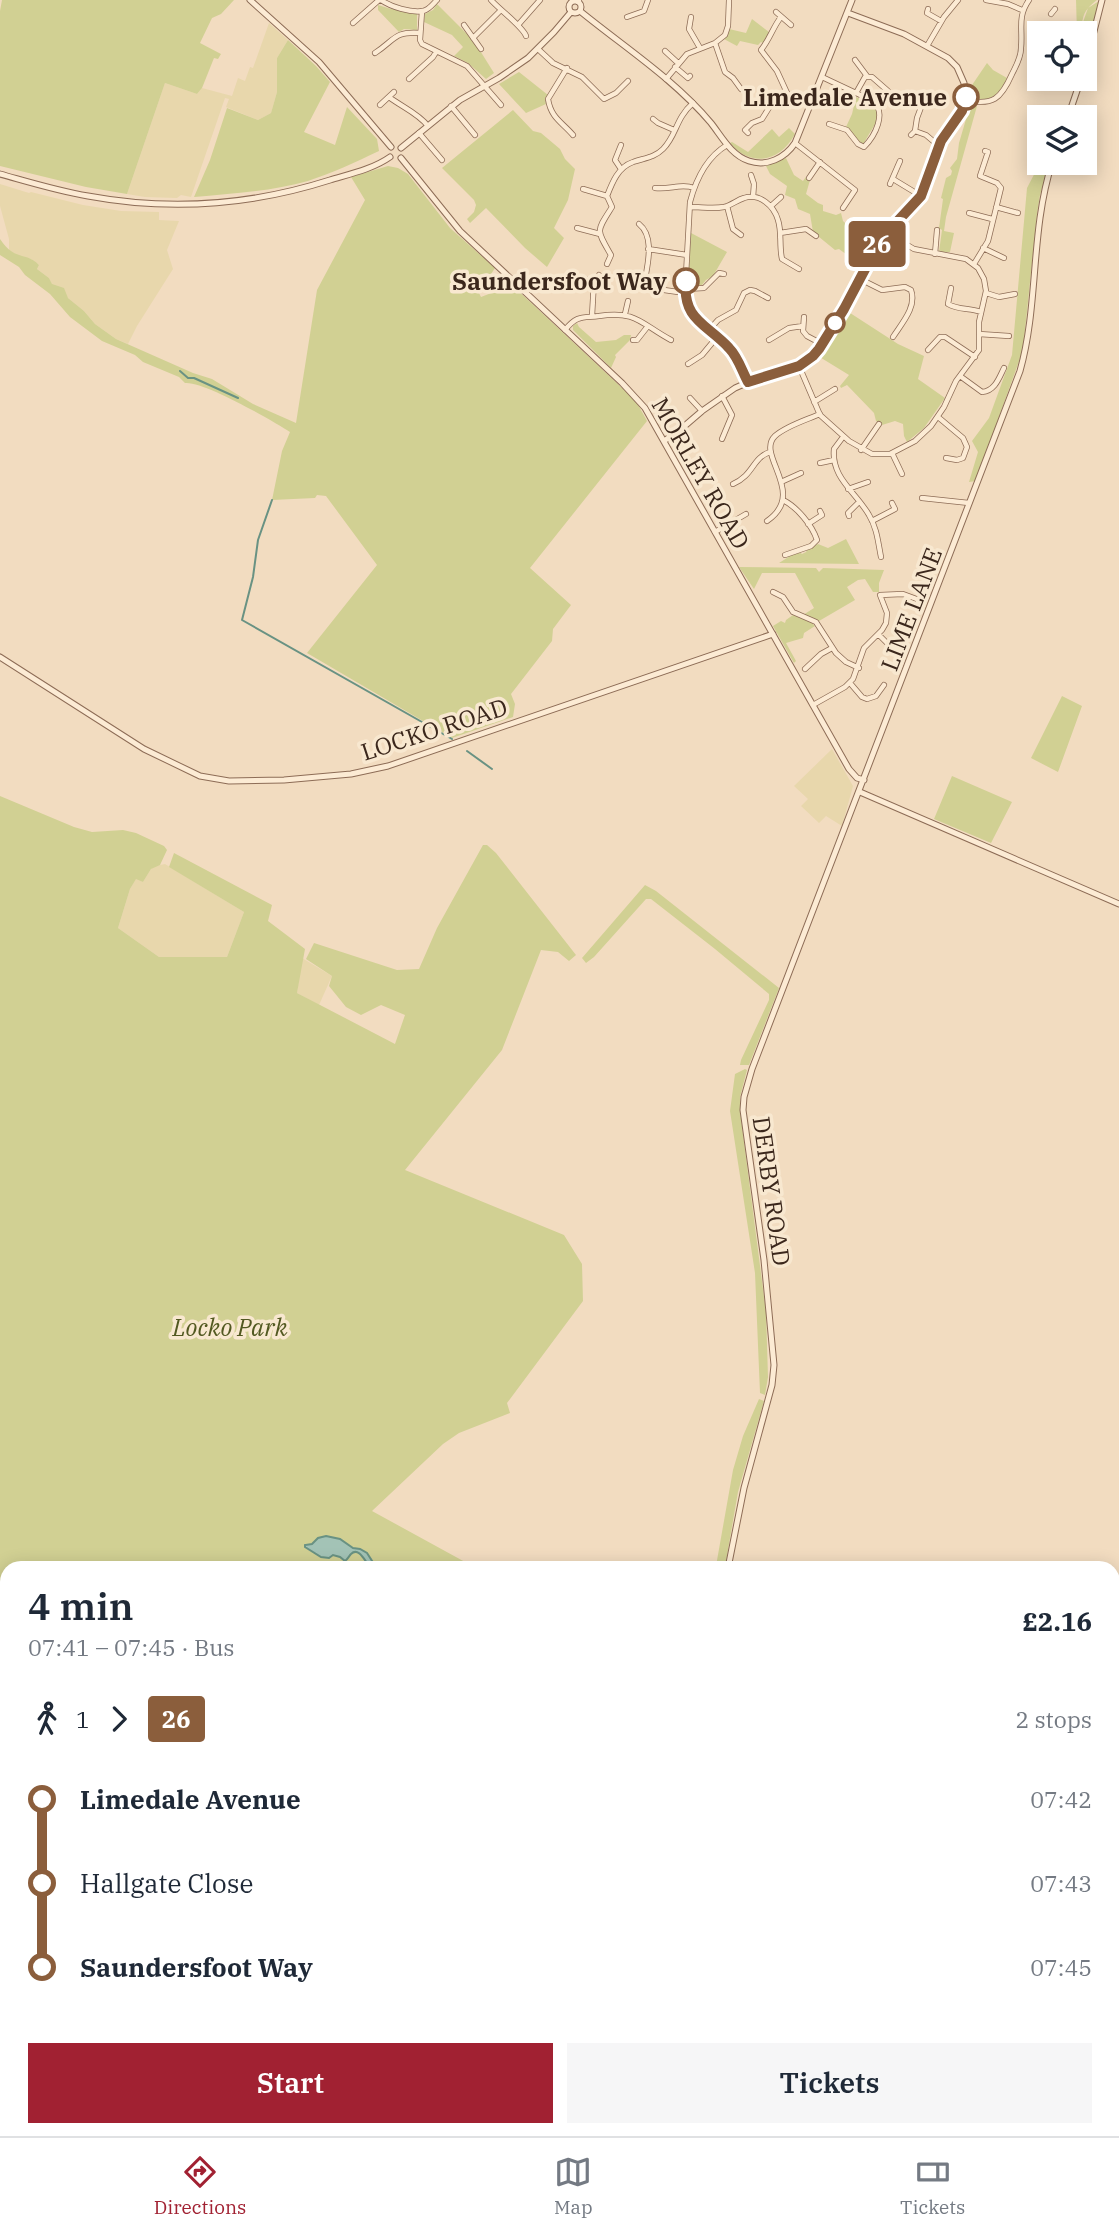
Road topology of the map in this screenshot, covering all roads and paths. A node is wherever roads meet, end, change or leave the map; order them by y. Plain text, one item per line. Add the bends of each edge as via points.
1 (250, 0) edge
2 (380, 0) edge
3 (437, 0) edge
4 (491, 0) edge
5 (540, 0) edge
6 (648, 0) edge
7 (729, 0) edge
8 (852, 0) edge
9 (958, 0) edge
10 (986, 0) edge
11 (1029, 0) edge
12 (1102, 0) edge
13 (574, 1) edge
14 (928, 9) dead end
15 (1023, 10) junction
16 (422, 11) junction
17 (500, 11) junction
18 (580, 11) junction
19 (571, 12) junction
20 (776, 12) dead end
21 (848, 13) junction
22 (627, 17) dead end
23 (691, 17) dead end
24 (781, 17) junction
25 (942, 21) junction
26 (1097, 21) edge
27 (352, 23) dead end
28 (464, 25) dead end
29 (517, 25) junction
30 (791, 25) dead end
31 (420, 33) junction
32 (526, 36) dead end
33 (474, 38) junction
34 (715, 43) junction
35 (927, 46) junction
36 (700, 48) junction
37 (481, 49) dead end
38 (538, 49) junction
39 (664, 51) dead end
40 (436, 52) junction
41 (375, 53) dead end
42 (855, 60) dead end
43 (677, 65) junction
44 (424, 66) junction
45 (567, 68) junction
46 (430, 74) dead end
47 (690, 76) dead end
48 (867, 76) junction
49 (822, 77) junction
50 (409, 79) dead end
51 (666, 79) junction
52 (628, 80) dead end
53 (484, 86) junction
54 (741, 89) dead end
55 (785, 91) junction
56 (856, 93) junction
57 (965, 100) junction
58 (923, 102) dead end
59 (694, 103) junction
60 (811, 104) junction
61 (380, 105) dead end
62 (501, 105) dead end
63 (452, 106) junction
64 (879, 107) junction
65 (653, 119) dead end
66 (829, 124) dead end
67 (428, 126) junction
68 (674, 130) junction
69 (419, 133) junction
70 (747, 133) dead end
71 (475, 135) dead end
72 (573, 135) dead end
73 (795, 143) junction
74 (621, 145) dead end
75 (727, 145) junction
76 (939, 146) junction
77 (391, 147) junction
78 (401, 148) junction
79 (985, 151) dead end
80 (390, 157) junction
81 (401, 158) junction
82 (442, 160) dead end
83 (900, 161) dead end
84 (820, 162) junction
85 (622, 169) junction
86 (0, 174) edge
87 (751, 174) dead end
88 (1049, 175) edge
89 (809, 178) dead end
90 (655, 188) dead end
91 (694, 188) junction
92 (583, 189) dead end
93 (607, 196) junction
94 (921, 196) junction
95 (753, 197) junction
96 (781, 197) dead end
97 (727, 206) junction
98 (771, 206) junction
99 (996, 206) junction
100 (690, 207) junction
101 (843, 208) dead end
102 (969, 213) dead end
103 (1018, 213) dead end
104 (992, 219) junction
105 (639, 224) dead end
106 (578, 228) dead end
107 (937, 230) dead end
108 (885, 232) junction
109 (780, 233) junction
110 (600, 234) junction
111 (741, 235) dead end
112 (816, 236) dead end
113 (648, 248) junction
114 (983, 248) junction
115 (935, 254) junction
116 (687, 255) junction
117 (1003, 258) dead end
118 (607, 264) dead end
119 (974, 264) junction
120 (799, 269) dead end
121 (646, 274) dead end
122 (724, 274) dead end
123 (599, 275) dead end
124 (578, 277) dead end
125 (859, 279) junction
126 (594, 281) junction
127 (951, 288) dead end
128 (664, 290) dead end
129 (685, 291) junction
130 (986, 293) junction
131 (1015, 295) dead end
132 (768, 298) dead end
133 (628, 302) dead end
134 (981, 312) junction
135 (625, 314) junction
136 (592, 316) junction
137 (804, 317) dead end
138 (648, 326) junction
139 (803, 326) junction
140 (565, 330) junction
141 (709, 330) junction
142 (979, 334) junction
143 (1009, 336) dead end
144 (717, 337) junction
145 (893, 337) dead end
146 (633, 340) dead end
147 (769, 340) dead end
148 (671, 341) dead end
149 (822, 344) junction
150 (928, 350) dead end
151 (975, 357) junction
152 (688, 364) dead end
153 (799, 366) junction
154 (1004, 368) dead end
155 (960, 376) junction
156 (748, 382) junction
157 (835, 389) dead end
158 (722, 396) junction
159 (690, 398) dead end
160 (814, 402) junction
161 (702, 411) junction
162 (820, 414) junction
163 (938, 417) junction
164 (879, 424) dead end
165 (844, 437) junction
166 (722, 439) dead end
167 (664, 441) junction
168 (861, 450) junction
169 (770, 452) junction
170 (892, 453) junction
171 (946, 458) dead end
172 (834, 460) junction
173 (820, 463) dead end
174 (801, 473) dead end
175 (902, 474) dead end
176 (781, 481) junction
177 (867, 482) dead end
178 (733, 484) dead end
179 (848, 489) junction
180 (922, 498) dead end
181 (783, 500) junction
182 (859, 502) junction
183 (892, 503) dead end
184 (970, 503) junction
185 (820, 511) dead end
186 (746, 514) dead end
187 (849, 516) dead end
188 (767, 521) dead end
189 (872, 521) junction
190 (808, 524) junction
191 (715, 532) junction
192 (785, 555) dead end
193 (881, 557) dead end
194 (773, 592) dead end
195 (922, 601) dead end
196 (773, 634) junction
197 (878, 634) junction
198 (832, 648) junction
199 (902, 651) dead end
200 (0, 657) edge
201 (859, 668) junction
202 (804, 669) dead end
203 (850, 683) junction
204 (884, 685) dead end
205 (813, 705) junction
206 (864, 780) junction
207 (860, 792) junction
208 (1119, 904) edge
209 (729, 1561) edge

1 - 77 street via 319,62
2 - 16 street
2 - 27 street
3 - 16 street
4 - 17 street
5 - 29 street
6 - 22 street via 644,11
7 - 34 street via 728,26
8 - 21 street
9 - 25 street
10 - 15 street
11 - 15 street
12 - 26 street
13 - 18 street
13 - 19 street via 569,6
14 - 25 street via 927,13
15 - 57 street via 1021,54 1003,92 986,103
16 - 31 street
17 - 29 street
17 - 33 street
18 - 19 street
18 - 51 street
19 - 38 street
20 - 24 street
21 - 35 street
21 - 49 street
23 - 36 street via 690,29
24 - 30 street
24 - 55 street via 761,50
25 - 35 street
28 - 33 street
29 - 32 street
31 - 40 street via 422,44
31 - 41 street via 397,34
33 - 37 street
34 - 36 street
34 - 54 street via 724,72
35 - 57 street via 957,67
36 - 43 street
38 - 45 street
38 - 53 street
39 - 43 street
40 - 44 street
40 - 53 street via 467,66
42 - 48 street
43 - 47 street
43 - 51 street
44 - 46 street
44 - 50 street
45 - 52 street via 604,99
45 - 72 street via 548,99 556,120
48 - 56 street
48 - 64 street via 888,92 887,101
49 - 56 street
49 - 60 street
51 - 59 street
53 - 62 street
53 - 63 street
55 - 60 street
55 - 70 street
56 - 64 street
57 - 76 street
58 - 76 street via 913,133 926,135
59 - 68 street
59 - 75 street
60 - 73 street
61 - 67 street via 392,95
63 - 67 street
63 - 71 street
64 - 66 street via 880,119 864,147 844,128
65 - 68 street
67 - 69 street
68 - 85 street via 659,153
69 - 78 street
69 - 82 street
73 - 75 street via 780,158 763,163 744,159
73 - 84 street
74 - 85 street via 615,160
75 - 91 street via 710,159
76 - 94 street
77 - 78 street
77 - 80 street
78 - 81 street
79 - 99 street via 980,176 1000,186
80 - 81 street
80 - 86 street via 306,187 212,203 117,201
81 - 140 street, MORLEY ROAD via 460,231
83 - 94 street via 892,182
84 - 89 street
84 - 101 street via 855,190
85 - 93 street
87 - 95 street
88 - 184 street, LIME LANE via 1041,205 1025,352
90 - 91 street
91 - 100 street
92 - 93 street
93 - 110 street via 612,208 601,221
94 - 108 street
95 - 97 street
95 - 98 street
96 - 98 street
97 - 100 street
97 - 111 street via 733,229
98 - 109 street
99 - 103 street
99 - 104 street
100 - 116 street
102 - 104 street
104 - 114 street
105 - 113 street via 646,232
106 - 110 street
107 - 115 street
108 - 115 street via 910,248
108 - 125 street
109 - 112 street via 806,229
109 - 120 street via 782,259
110 - 118 street via 611,255
113 - 116 street
113 - 121 street
114 - 117 street
114 - 119 street
115 - 119 street
116 - 129 street
119 - 130 street via 984,279
122 - 129 street via 719,273 710,286
123 - 126 street
124 - 126 street
125 - 145 street via 882,290 911,290 909,311
125 - 149 street
126 - 136 street
127 - 134 street via 948,304
128 - 129 street
129 - 141 street via 693,315
130 - 131 street
130 - 134 street
132 - 141 street via 755,291 744,293 736,310
133 - 135 street
134 - 142 street
135 - 136 street
135 - 138 street
136 - 140 street via 577,318
137 - 139 street
138 - 146 street
138 - 148 street
139 - 147 street
139 - 149 street via 807,336
140 - 167 street, MORLEY ROAD via 638,400
141 - 144 street
142 - 143 street
142 - 151 street
144 - 152 street
144 - 156 street via 734,354
149 - 153 street
150 - 151 street via 945,337
151 - 155 street
153 - 156 street
153 - 160 street
154 - 155 street via 982,395
155 - 163 street
156 - 158 street
157 - 160 street
158 - 161 street
158 - 166 street via 732,415
159 - 161 street
160 - 162 street
161 - 167 street
162 - 165 street
162 - 169 street via 776,435
163 - 170 street via 921,436
163 - 171 street via 967,447 963,458
164 - 168 street
165 - 168 street
165 - 172 street via 835,447
167 - 191 street, MORLEY ROAD
168 - 170 street
169 - 176 street
169 - 178 street via 760,456 743,483
170 - 175 street
172 - 173 street
172 - 179 street
174 - 176 street
176 - 181 street
177 - 179 street
179 - 182 street
180 - 184 street
181 - 188 street
181 - 190 street
182 - 187 street
182 - 189 street
183 - 189 street via 895,509
184 - 206 street, LIME LANE
185 - 190 street via 822,515
186 - 191 street
189 - 193 street
190 - 192 street via 816,543
191 - 196 street, MORLEY ROAD
194 - 198 street via 782,593 793,612 819,625
195 - 197 street via 914,595 880,594 887,617
196 - 200 street, LOCKO ROAD via 388,766 284,780 229,781 190,772 144,749
196 - 205 street, MORLEY ROAD
197 - 199 street
197 - 201 street via 864,648
198 - 201 street
198 - 202 street
201 - 203 street
203 - 204 street via 867,699 883,692
203 - 205 street
205 - 206 street, MORLEY ROAD via 849,769
206 - 207 street, LIME LANE
207 - 208 street
207 - 209 street, DERBY ROAD via 744,1097 774,1365

